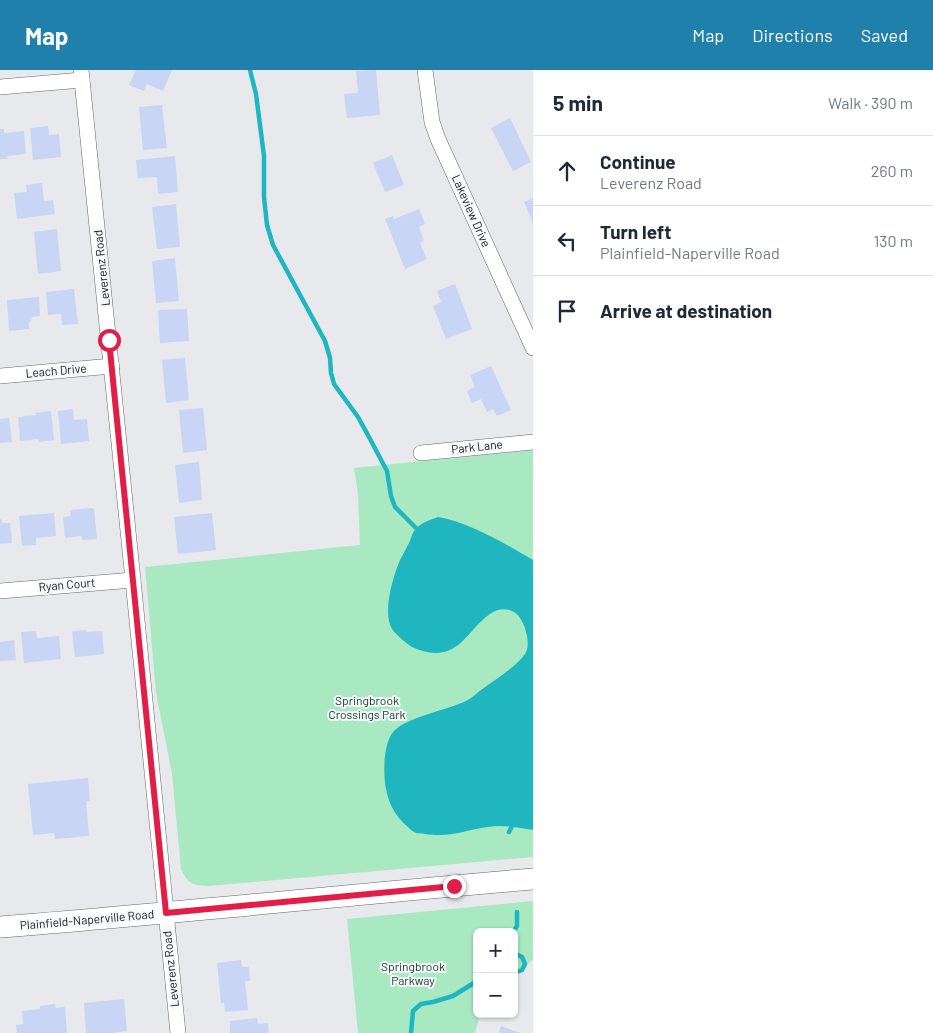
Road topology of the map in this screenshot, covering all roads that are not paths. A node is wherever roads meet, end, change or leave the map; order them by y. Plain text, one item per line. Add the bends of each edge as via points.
1 (425, 70) edge
2 (82, 75) edge
3 (0, 87) edge
4 (533, 348) edge
5 (112, 366) junction
6 (0, 376) edge
7 (533, 442) edge
8 (421, 453) dead end
9 (133, 580) junction
10 (0, 591) edge
11 (533, 879) edge
12 (166, 913) junction
13 (0, 927) edge
14 (178, 1033) edge

1 - 4 street, Lakeview Drive via 432,122 438,139
2 - 3 street
2 - 5 street, Leverenz Road
5 - 6 street, Leach Drive
5 - 9 street, Leverenz Road
7 - 8 street, Park Lane
9 - 10 street, Ryan Court
9 - 12 street, Leverenz Road
11 - 12 main road, Plainfield-Naperville Road
12 - 13 main road, Plainfield-Naperville Road
12 - 14 street, Leverenz Road

